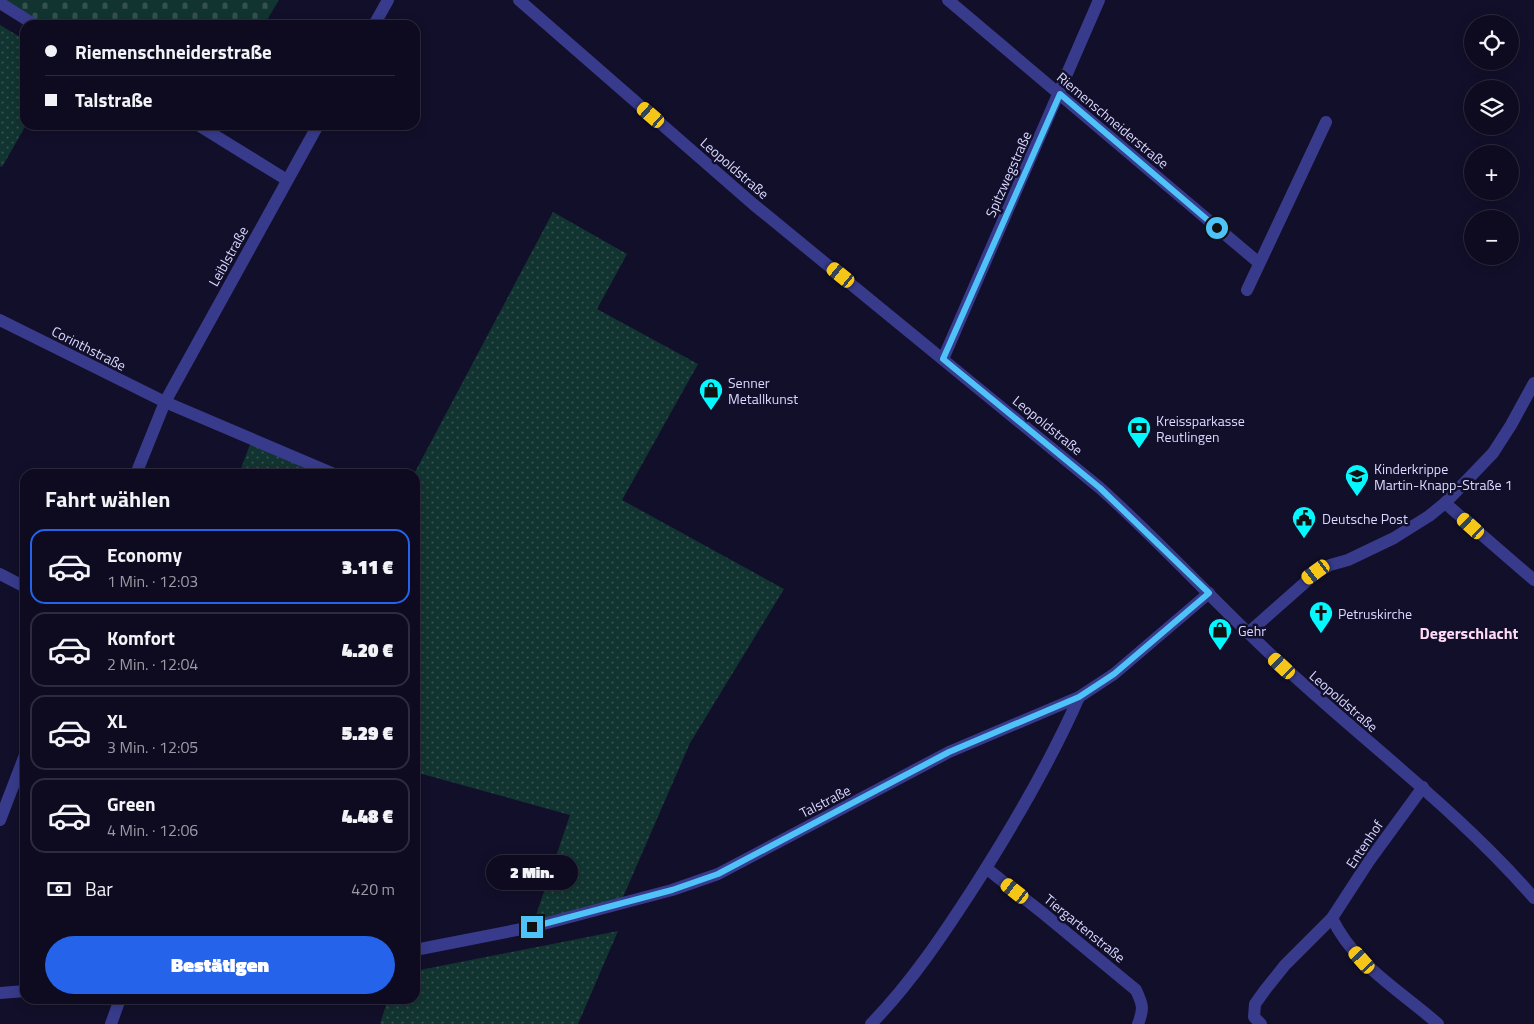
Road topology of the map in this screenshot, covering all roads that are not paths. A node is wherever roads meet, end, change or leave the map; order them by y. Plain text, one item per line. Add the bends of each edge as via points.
1 (388, 0) edge
2 (519, 0) edge
3 (948, 0) edge
4 (1099, 0) edge
5 (0, 4) edge
6 (27, 20) edge
7 (377, 20) edge
8 (1060, 94) junction
9 (1326, 122) dead end
10 (206, 130) edge
11 (315, 130) edge
12 (287, 180) junction
13 (1259, 263) junction
14 (1247, 290) dead end
15 (0, 320) edge
16 (943, 359) junction
17 (1534, 383) edge
18 (165, 402) junction
19 (138, 469) edge
20 (322, 469) edge
21 (1445, 503) junction
22 (0, 574) edge
23 (1534, 580) edge
24 (20, 584) edge
25 (1209, 593) junction
26 (1248, 633) junction
27 (1079, 697) junction
28 (20, 768) edge
29 (1423, 787) junction
30 (0, 820) edge
31 (986, 868) junction
32 (1534, 898) edge
33 (1332, 918) junction
34 (420, 949) edge
35 (20, 991) edge
36 (0, 993) edge
37 (118, 1004) edge
38 (111, 1024) edge
39 (871, 1024) edge
40 (1138, 1024) edge
41 (1261, 1024) edge
42 (1438, 1024) edge

1 - 7 street
2 - 16 street, Leopoldstraße via 753,204
3 - 8 street, Riemenschneiderstraße
4 - 8 street, Spitzwegstraße
5 - 6 street
8 - 13 street, Riemenschneiderstraße
8 - 16 street, Spitzwegstraße
9 - 13 street
10 - 12 street
11 - 12 street, Leiblstraße
12 - 18 street, Leiblstraße
13 - 14 street
15 - 18 street, Corinthstraße
16 - 25 street, Leopoldstraße via 1100,488
17 - 21 street via 1493,453
18 - 19 street, Leiblstraße
18 - 20 street
21 - 23 street
21 - 26 street via 1394,538 1316,572
22 - 24 street
25 - 26 street, Leopoldstraße
25 - 27 street, Talstraße via 1114,674
26 - 29 street, Leopoldstraße via 1331,710
27 - 31 street via 1042,775
27 - 34 street, Talstraße via 949,752 718,874 672,890 532,927
28 - 30 street
29 - 32 street, Leopoldstraße
29 - 33 street, Entenhof
31 - 39 street via 940,938
31 - 40 street, Tiergartenstraße via 1136,990 1143,1011
33 - 41 street, Entenhof via 1285,965 1256,1004 1254,1017
33 - 42 street via 1346,942 1362,960
35 - 36 street
37 - 38 street

